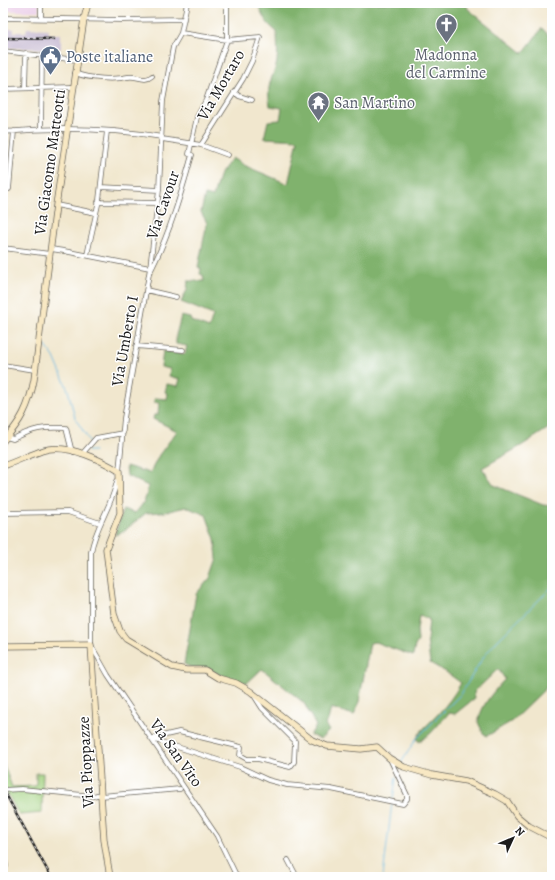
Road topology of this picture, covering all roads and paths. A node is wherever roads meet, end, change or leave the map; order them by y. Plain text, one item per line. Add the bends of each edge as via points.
1 (41, 3) edge
2 (88, 3) edge
3 (187, 3) edge
4 (227, 3) edge
5 (3, 18) edge
6 (41, 18) junction
7 (84, 19) junction
8 (184, 19) junction
9 (181, 32) junction
10 (227, 40) junction
11 (3, 51) edge
12 (26, 53) junction
13 (42, 56) junction
14 (77, 60) junction
15 (75, 73) junction
16 (152, 76) dead end
17 (73, 87) junction
18 (25, 88) junction
19 (41, 88) junction
20 (3, 89) edge
21 (234, 92) junction
22 (252, 100) dead end
23 (41, 129) junction
24 (68, 129) junction
25 (14, 131) junction
26 (107, 131) junction
27 (3, 132) edge
28 (162, 138) junction
29 (192, 143) junction
30 (201, 145) junction
31 (228, 155) dead end
32 (101, 187) junction
33 (3, 188) edge
34 (159, 190) junction
35 (98, 202) junction
36 (157, 203) junction
37 (56, 205) junction
38 (96, 213) junction
39 (3, 248) edge
40 (50, 252) junction
41 (87, 255) junction
42 (150, 268) junction
43 (148, 275) junction
44 (146, 290) junction
45 (176, 296) dead end
46 (136, 346) junction
47 (183, 350) dead end
48 (3, 365) edge
49 (35, 370) junction
50 (123, 433) junction
51 (4, 438) edge
52 (75, 452) junction
53 (81, 454) junction
54 (3, 466) edge
55 (119, 471) junction
56 (3, 513) edge
57 (100, 523) junction
58 (91, 645) junction
59 (3, 646) edge
60 (254, 694) junction
61 (151, 738) junction
62 (390, 758) junction
63 (3, 790) edge
64 (180, 790) dead end
65 (101, 795) junction
66 (552, 838) edge
67 (3, 848) edge
68 (288, 860) dead end
69 (6, 866) dead end
70 (110, 877) edge
71 (237, 877) edge
72 (297, 877) edge

1 - 6 street
2 - 7 street, Via Giacomo Matteotti
3 - 8 street, Via Umberto I
4 - 10 street, Via Cavour
5 - 6 street
6 - 7 street
7 - 8 street
7 - 14 street, Via Giacomo Matteotti
8 - 9 street, Via Umberto I
9 - 10 street
9 - 28 street, Via Umberto I via 173,47 163,101
10 - 21 street, Via Mortaro via 260,37 252,61
10 - 29 street, Via Cavour via 206,100 197,117
11 - 12 street
12 - 13 street
12 - 18 street
13 - 14 street
13 - 19 street
14 - 15 street, Via Giacomo Matteotti
15 - 16 street via 91,77 131,77 144,80
15 - 17 street, Via Giacomo Matteotti
17 - 19 street
17 - 24 street, Via Giacomo Matteotti
18 - 19 street
18 - 20 street
19 - 23 street
21 - 22 street
21 - 30 street, Via Mortaro
23 - 24 street
23 - 25 street
24 - 26 street
24 - 37 street, Via Giacomo Matteotti
25 - 27 street
25 - 33 street via 9,189
26 - 28 street
26 - 32 street
28 - 29 street
28 - 34 street, Via Umberto I
29 - 30 street
29 - 43 street, Via Cavour via 189,154 192,156 184,182 159,254
30 - 31 street
32 - 34 street
32 - 35 street
34 - 36 street, Via Umberto I
35 - 36 street
35 - 38 street
36 - 42 street, Via Umberto I
37 - 38 street
37 - 40 street, Via Giacomo Matteotti
38 - 41 street
39 - 40 street
40 - 41 street
40 - 49 street, Via Giacomo Matteotti
41 - 42 street
42 - 43 street, Via Umberto I
43 - 44 street, Via Umberto I
44 - 45 street
44 - 46 street, Via Umberto I
46 - 47 street
46 - 50 street, Via Umberto I
48 - 49 street
49 - 51 street, Via Giacomo Matteotti via 27,406 14,430
50 - 53 street via 96,438
50 - 55 street, Via Umberto I
51 - 52 street via 13,439 30,430 48,427 66,428 71,448
52 - 53 street
52 - 54 street via 48,450
53 - 55 street
55 - 57 street, Via Umberto I via 115,494
55 - 60 street via 120,513 106,550 114,614 120,632 134,645 172,667 205,670
56 - 57 street via 68,512
57 - 58 street, Via Umberto I via 92,541 91,552
58 - 59 street
58 - 61 street, Via San Vito
58 - 65 street, Via Pioppazze
60 - 61 street via 262,708 295,741 294,762 290,767 258,759 247,759 240,756 241,747 179,732
60 - 62 street via 312,740 327,746 361,749 377,747
61 - 62 street via 287,785 332,789 403,804 407,799
61 - 71 street, Via San Vito via 217,836
62 - 66 street via 400,765 432,775 466,781 495,794 507,801 517,816 529,826
63 - 65 street
64 - 65 street
65 - 70 street, Via Pioppazze
67 - 69 street
68 - 72 street

